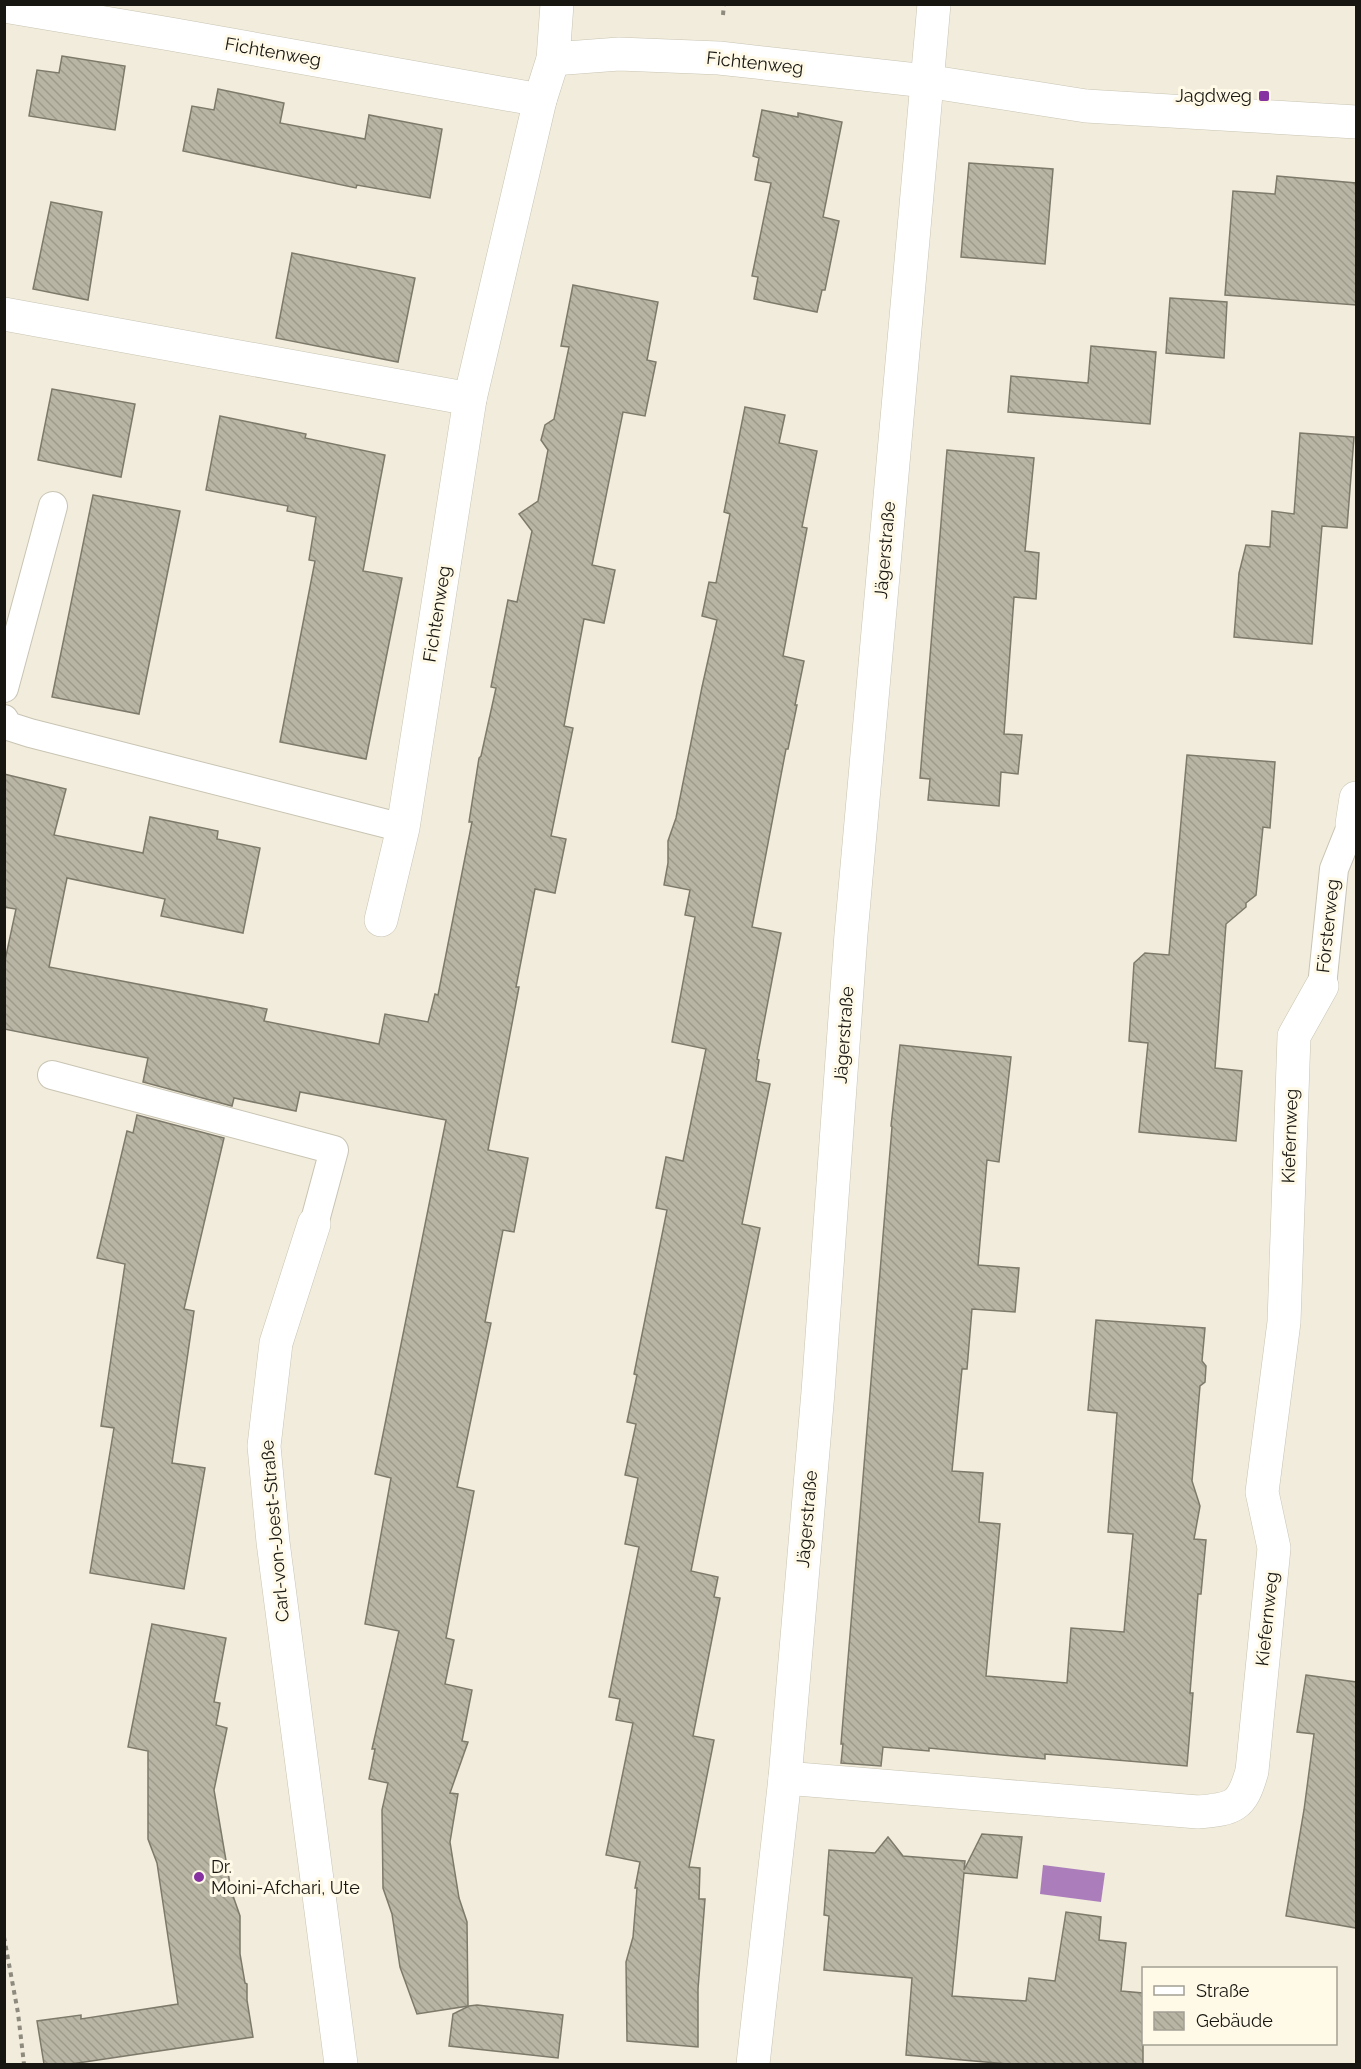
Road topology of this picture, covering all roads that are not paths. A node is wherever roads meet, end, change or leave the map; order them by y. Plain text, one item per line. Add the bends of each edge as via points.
1 (557, 4) edge
2 (934, 4) edge
3 (4, 6) edge
4 (553, 59) junction
5 (926, 81) junction
6 (540, 100) junction
7 (1356, 122) edge
8 (4, 315) edge
9 (470, 399) junction
10 (53, 506) dead end
11 (4, 688) edge
12 (4, 719) edge
13 (1354, 811) edge
14 (403, 828) junction
15 (381, 920) dead end
16 (1322, 987) joint
17 (52, 1075) dead end
18 (314, 1224) joint
19 (785, 1778) junction
20 (341, 2064) edge
21 (753, 2064) edge

1 - 4 street
2 - 5 street, Jägerstraße
3 - 6 street, Fichtenweg
4 - 5 street, Fichtenweg via 620,54 719,58
4 - 6 street, Fichtenweg
5 - 7 street via 1086,106
5 - 19 street, Jägerstraße via 851,934
6 - 9 street, Fichtenweg
8 - 9 street
9 - 14 street, Fichtenweg
10 - 11 lane
12 - 14 lane via 8,726 30,733
13 - 16 lane, Försterweg via 1334,868
14 - 15 street, Fichtenweg
16 - 19 street, Kiefernweg via 1294,1036 1284,1322 1262,1492 1274,1548 1247,1791 1237,1804 1198,1812
17 - 18 lane, Carl-von-Joest-Straße via 334,1150
18 - 20 street, Carl-von-Joest-Straße via 276,1343 264,1446
19 - 21 street, Jägerstraße

